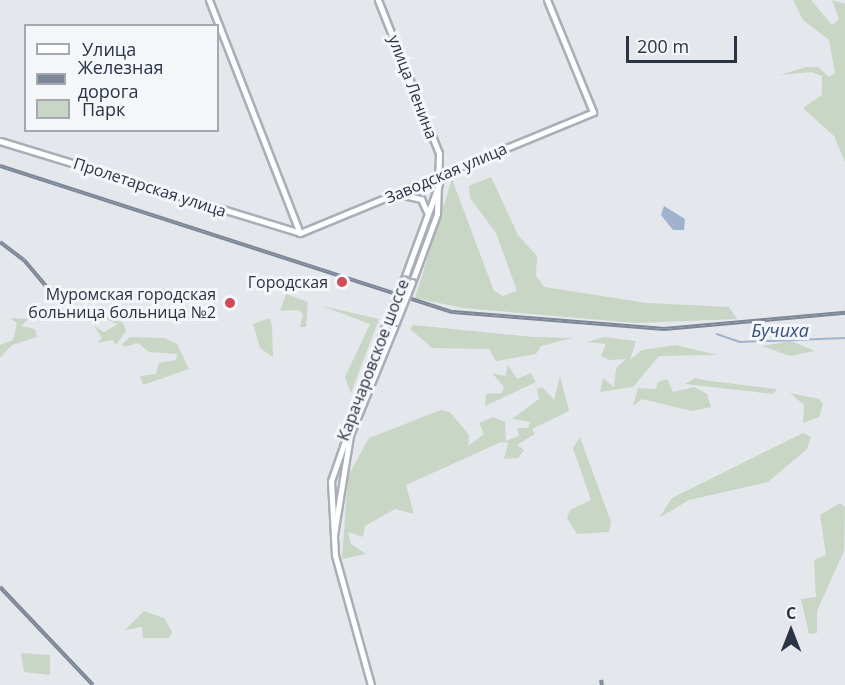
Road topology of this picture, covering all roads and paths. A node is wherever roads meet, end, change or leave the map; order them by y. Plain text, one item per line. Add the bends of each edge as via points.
1 (209, 0) edge
2 (378, 0) edge
3 (547, 0) edge
4 (218, 24) edge
5 (219, 26) edge
6 (0, 141) edge
7 (441, 177) junction
8 (397, 194) junction
9 (437, 197) junction
10 (428, 217) junction
11 (300, 233) junction
12 (334, 545) junction
13 (371, 685) edge

1 - 4 street
2 - 7 street, улица Ленина via 439,153
3 - 7 street, Заводская улица via 593,112
5 - 11 street
6 - 11 street, Пролетарская улица
7 - 8 street, Заводская улица
7 - 9 street, Карачаровское шоссе
8 - 10 street via 424,201
8 - 11 street, Заводская улица
9 - 10 street, Карачаровское шоссе
9 - 12 street, Карачаровское шоссе, bridge via 412,282 350,435
10 - 12 street, Карачаровское шоссе, bridge via 335,459 330,506
12 - 13 street, Карачаровское шоссе

